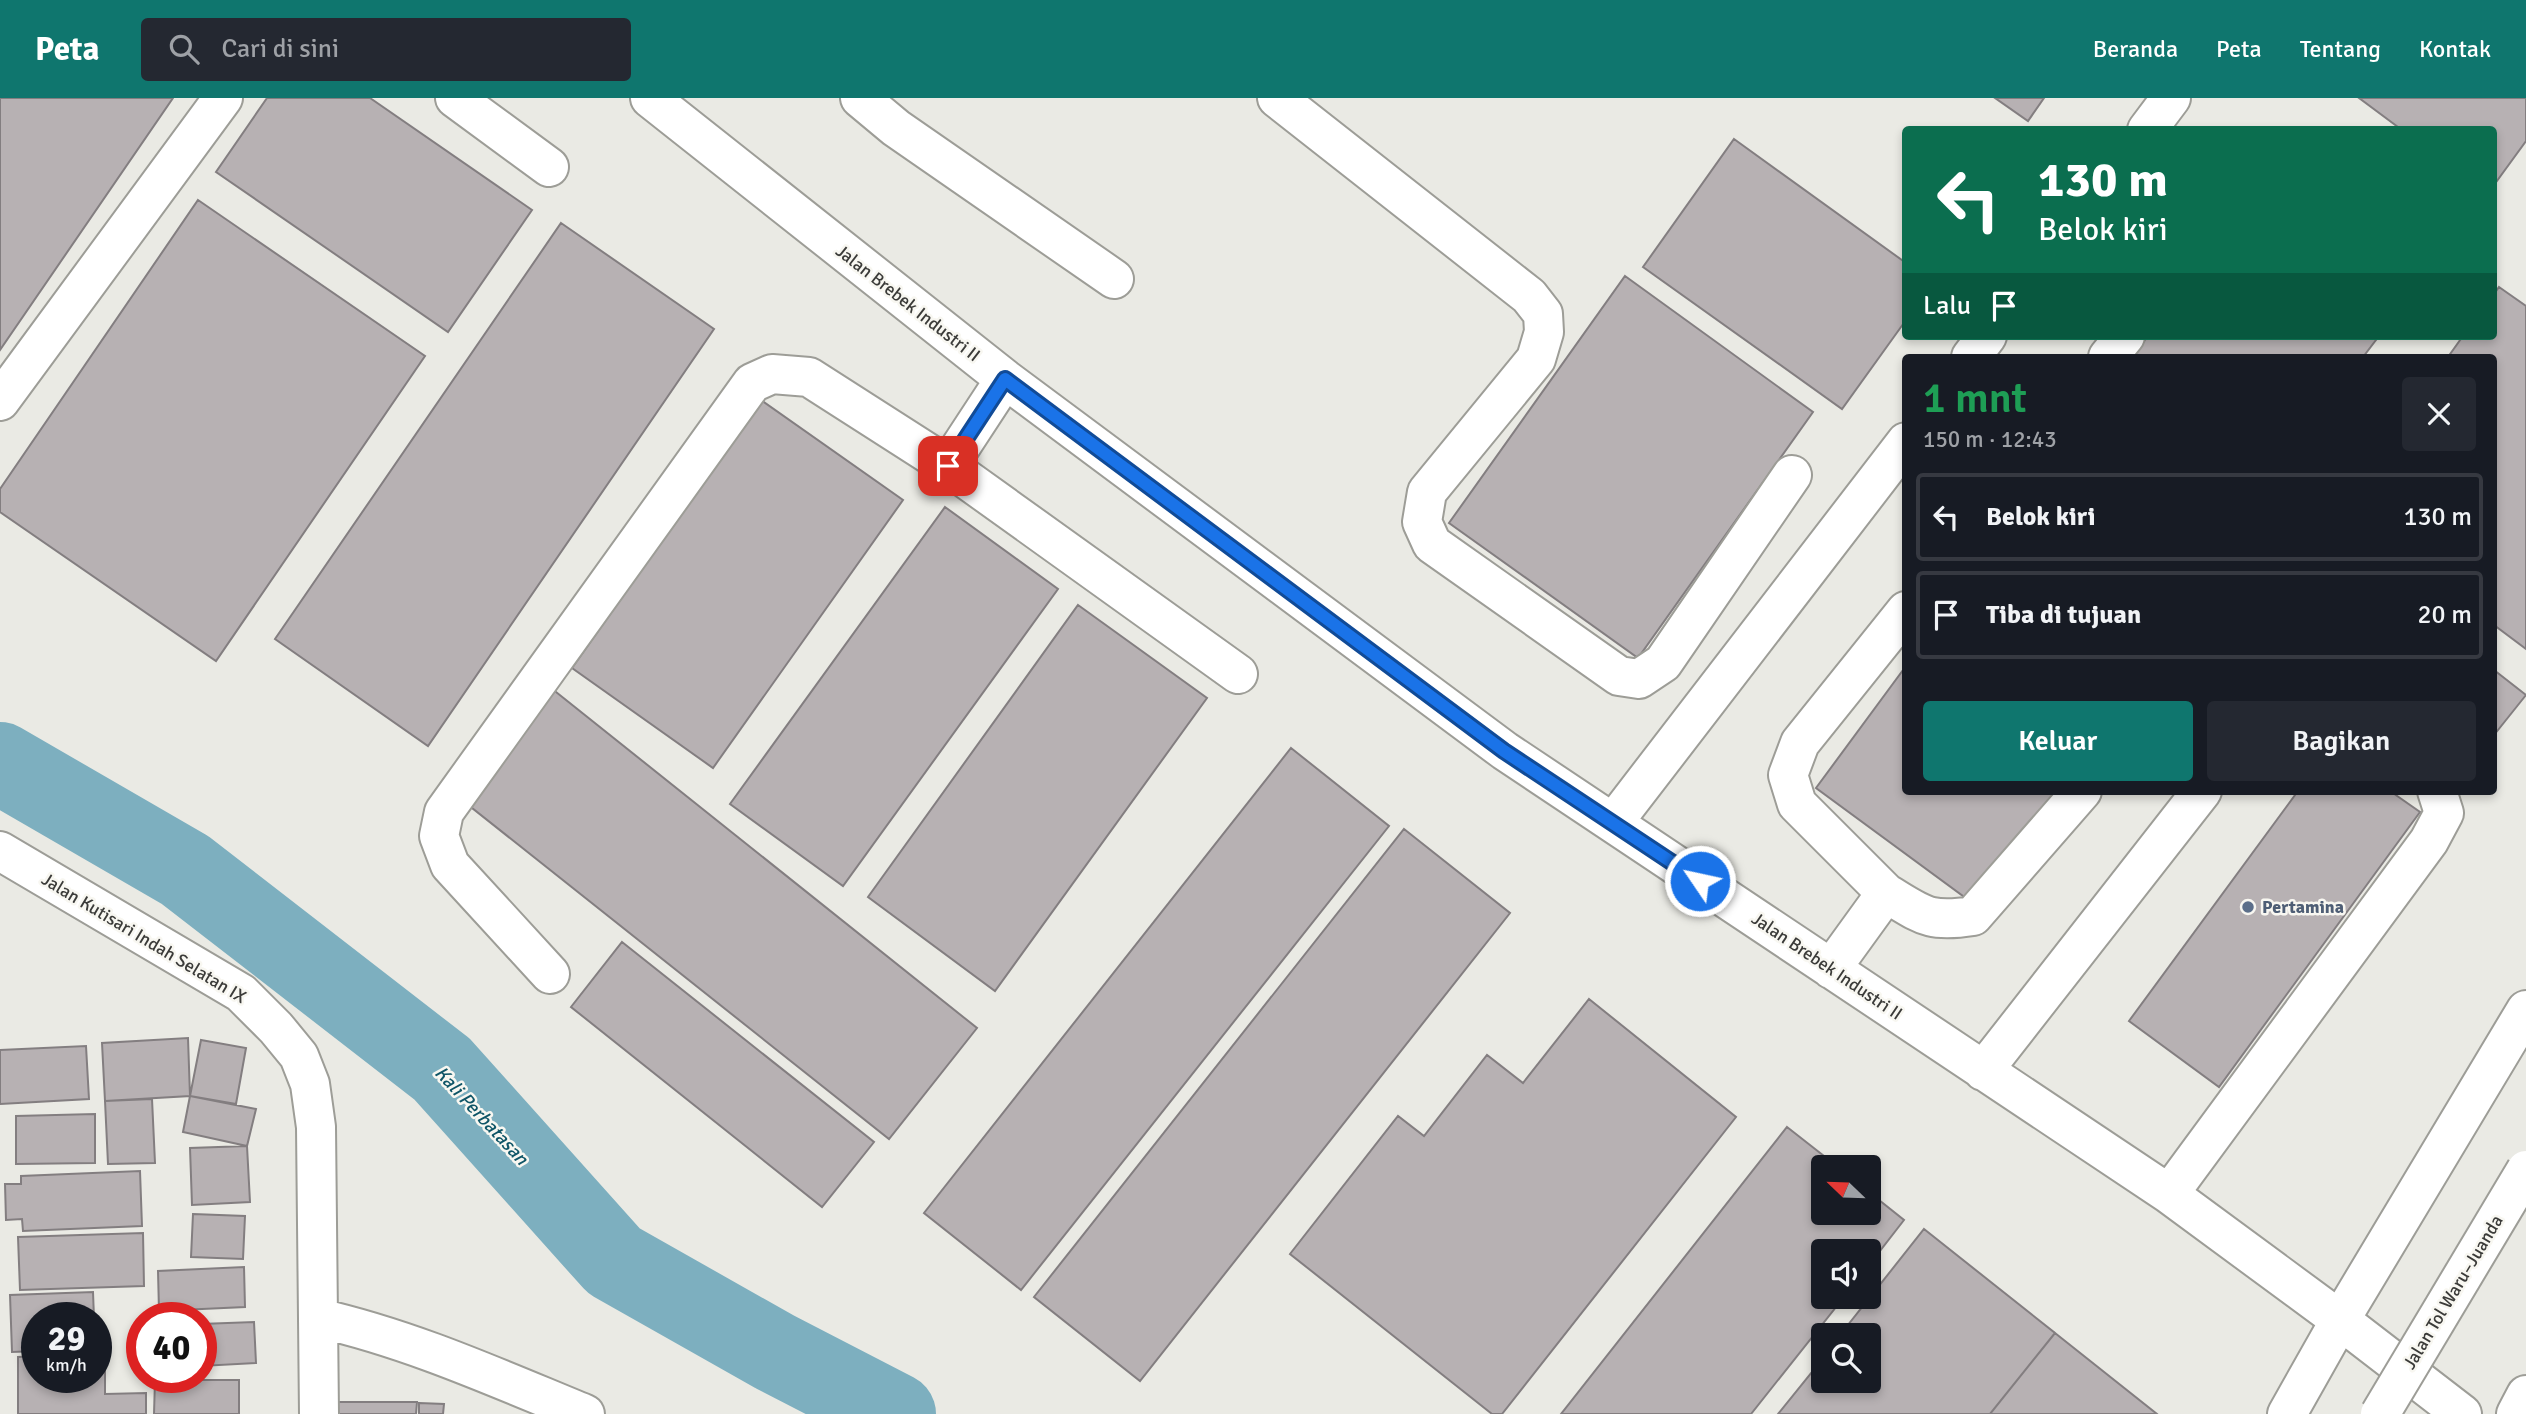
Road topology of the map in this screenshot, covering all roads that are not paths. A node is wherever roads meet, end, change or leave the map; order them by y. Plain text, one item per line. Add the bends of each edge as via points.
1 (223, 98) edge
2 (455, 98) edge
3 (650, 98) edge
4 (860, 98) edge
5 (1277, 98) edge
6 (2171, 98) edge
7 (2150, 126) edge
8 (550, 167) dead end
9 (1114, 279) dead end
10 (1984, 340) edge
11 (2122, 340) edge
12 (1973, 354) edge
13 (2110, 354) edge
14 (1005, 379) junction
15 (0, 401) edge
16 (1902, 447) edge
17 (948, 466) junction
18 (1792, 475) dead end
19 (1902, 616) edge
20 (1238, 674) dead end
21 (2079, 795) edge
22 (2199, 795) edge
23 (2438, 795) edge
24 (1613, 823) junction
25 (0, 851) edge
26 (1886, 893) junction
27 (1831, 969) junction
28 (550, 974) dead end
29 (2526, 1010) edge
30 (1983, 1071) junction
31 (2526, 1170) edge
32 (2169, 1194) junction
33 (318, 1318) junction
34 (2340, 1320) junction
35 (2526, 1395) edge
36 (319, 1414) edge
37 (585, 1414) edge
38 (2287, 1414) edge
39 (2380, 1414) edge
40 (2462, 1414) edge
41 (2516, 1414) edge

1 - 15 main road
2 - 8 main road
3 - 14 main road, Jalan Brebek Industri II
4 - 9 main road via 896,128
5 - 18 main road via 1529,296 1542,314 1544,332 1536,359 1427,492 1422,522 1432,544 1619,676 1639,679 1663,663
6 - 7 main road
10 - 12 main road
11 - 13 main road
14 - 17 main road
14 - 24 main road, Jalan Brebek Industri II via 1504,751
16 - 24 main road
17 - 20 main road
17 - 28 main road via 809,377 772,374 751,383 444,812 439,836 450,865
19 - 26 main road via 1800,743 1788,775 1797,804
21 - 26 main road via 1973,916 1941,920
22 - 30 main road
23 - 32 main road via 2444,813 2429,841
24 - 27 main road, Jalan Brebek Industri II
25 - 33 main road, Jalan Kutisari Indah Selatan IX via 241,993 299,1056 310,1084 316,1127
26 - 27 main road
27 - 30 main road, Jalan Brebek Industri II
29 - 34 main road
30 - 32 main road, Jalan Brebek Industri II
31 - 39 main road, Jalan Tol Waru–Juanda, bridge
32 - 34 main road, Jalan Brebek Industri II
33 - 36 main road, Jalan Kutisari Indah Selatan IX
33 - 37 main road via 434,1352
34 - 38 main road
34 - 40 main road, Jalan Brebek Industri II
35 - 41 main road

